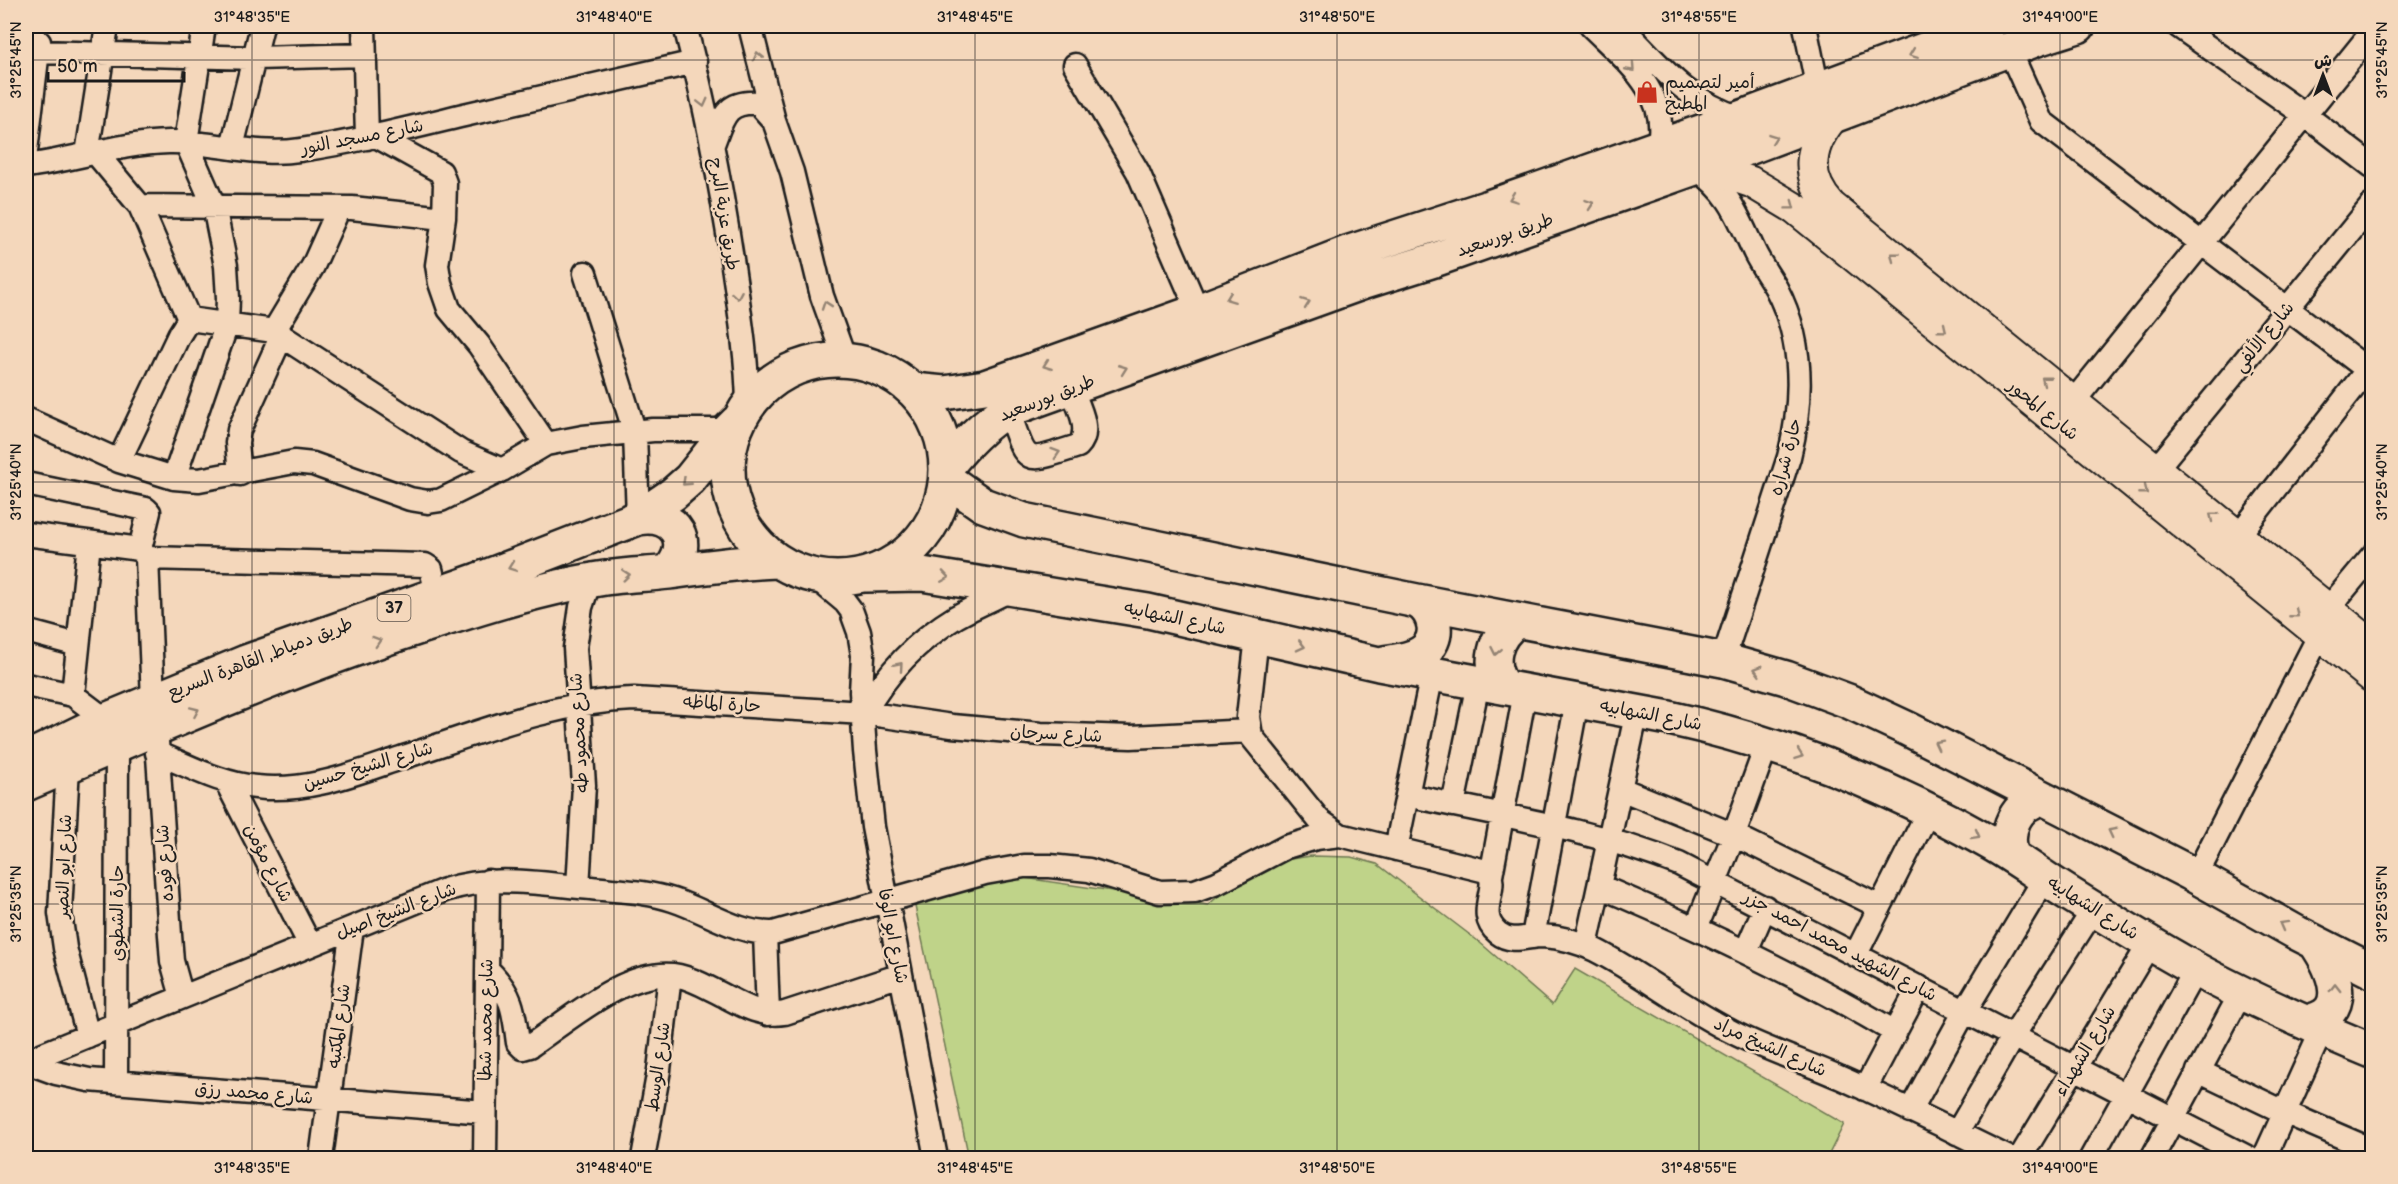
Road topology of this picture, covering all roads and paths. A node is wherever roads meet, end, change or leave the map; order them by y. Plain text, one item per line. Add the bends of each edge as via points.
1 (107, 26) edge
2 (204, 26) edge
3 (262, 26) edge
4 (364, 26) edge
5 (685, 26) edge
6 (750, 26) edge
7 (1591, 26) edge
8 (1621, 26) edge
9 (1805, 26) edge
10 (1988, 26) edge
11 (2078, 26) edge
12 (2178, 26) edge
13 (26, 32) edge
14 (2373, 32) edge
15 (2009, 49) junction
16 (38, 52) junction
17 (103, 53) junction
18 (365, 55) junction
19 (200, 56) junction
20 (256, 58) junction
21 (695, 62) junction
22 (1075, 65) dead end
23 (1826, 103) junction
24 (2305, 115) junction
25 (1740, 118) junction
26 (774, 121) junction
27 (371, 137) junction
28 (186, 142) junction
29 (713, 144) junction
30 (232, 147) junction
31 (1658, 147) junction
32 (26, 151) edge
33 (91, 153) junction
34 (26, 165) edge
35 (1698, 166) junction
36 (2373, 166) edge
37 (2373, 205) edge
38 (141, 206) junction
39 (214, 206) junction
40 (339, 208) junction
41 (444, 218) junction
42 (1419, 228) junction
43 (2202, 242) junction
44 (1350, 252) junction
45 (1434, 260) junction
46 (585, 273) dead end
47 (1364, 282) junction
48 (2287, 308) junction
49 (1198, 310) junction
50 (189, 319) junction
51 (227, 324) junction
52 (278, 333) junction
53 (845, 360) junction
54 (2371, 369) edge
55 (1071, 388) junction
56 (913, 390) junction
57 (2073, 402) junction
58 (1008, 410) junction
59 (26, 419) edge
60 (738, 419) junction
61 (635, 433) junction
62 (546, 444) junction
63 (2123, 458) junction
64 (119, 461) junction
65 (2156, 469) junction
66 (502, 470) junction
67 (947, 473) junction
68 (240, 474) junction
69 (174, 478) junction
70 (26, 484) edge
71 (638, 518) junction
72 (26, 534) edge
73 (2238, 536) junction
74 (89, 543) junction
75 (143, 554) junction
76 (2373, 556) edge
77 (778, 561) junction
78 (668, 572) junction
79 (866, 575) junction
80 (814, 576) junction
81 (590, 580) junction
82 (1015, 588) junction
83 (437, 594) junction
84 (1417, 601) junction
85 (1517, 621) junction
86 (2324, 621) junction
87 (26, 631) edge
88 (1257, 636) junction
89 (78, 645) junction
90 (2373, 645) edge
91 (1723, 660) junction
92 (1379, 664) junction
93 (1431, 674) junction
94 (2373, 677) edge
95 (26, 686) edge
96 (1503, 687) junction
97 (73, 695) junction
98 (1577, 701) junction
99 (579, 704) junction
100 (1637, 711) junction
101 (864, 712) junction
102 (155, 727) junction
103 (1250, 731) junction
104 (112, 732) junction
105 (1767, 744) junction
106 (39, 764) edge
107 (226, 781) junction
108 (1621, 789) junction
109 (1407, 795) junction
110 (2043, 798) junction
111 (1453, 805) junction
112 (26, 808) edge
113 (1929, 810) junction
114 (1503, 816) junction
115 (1553, 827) junction
116 (1340, 835) junction
117 (1734, 836) junction
118 (1610, 840) junction
119 (1396, 849) junction
120 (2012, 856) junction
121 (1491, 876) junction
122 (2196, 876) junction
123 (2045, 878) junction
124 (488, 881) junction
125 (1715, 881) junction
126 (1599, 886) junction
127 (578, 887) junction
128 (887, 902) junction
129 (1765, 907) junction
130 (1880, 908) junction
131 (2094, 909) junction
132 (352, 928) junction
133 (1696, 928) junction
134 (765, 933) junction
135 (1533, 937) junction
136 (2315, 942) junction
137 (2150, 943) junction
138 (310, 945) junction
139 (1586, 946) junction
140 (1746, 951) junction
141 (1856, 954) junction
142 (487, 969) junction
143 (2196, 969) junction
144 (2373, 971) edge
145 (670, 975) junction
146 (901, 975) junction
147 (1919, 987) junction
148 (2241, 993) junction
149 (182, 997) junction
150 (1965, 1011) junction
151 (768, 1014) junction
152 (116, 1024) junction
153 (2313, 1026) junction
154 (1895, 1032) junction
155 (88, 1036) junction
156 (2013, 1036) junction
157 (2373, 1051) edge
158 (26, 1061) edge
159 (2074, 1068) junction
160 (2198, 1071) junction
161 (116, 1082) junction
162 (1865, 1089) junction
163 (2126, 1095) junction
164 (329, 1099) junction
165 (1910, 1111) junction
166 (485, 1112) junction
167 (2284, 1112) junction
168 (2173, 1119) junction
169 (1957, 1133) junction
170 (2370, 1150) edge
171 (321, 1158) edge
172 (485, 1158) edge
173 (643, 1158) edge
174 (936, 1158) edge
175 (2009, 1158) edge
176 (2020, 1158) edge
177 (2091, 1158) edge
178 (2152, 1158) edge
179 (2249, 1158) edge
180 (2264, 1158) edge

1 - 17 street
2 - 19 street
3 - 20 street
4 - 18 street
5 - 21 street, طريق عزبة البرج
26 -> 6 street
7 -> 31 street via 1656,99 1661,123
8 - 25 street via 1684,89 1714,108
9 - 23 street
10 -> 23 highway, طريق بورسعيد
11 - 15 highway, طريق بورسعيد
12 - 24 street
13 - 16 street via 39,42
14 - 24 street
15 - 23 highway, طريق بورسعيد
15 - 43 street via 2041,121
16 - 17 street
16 - 32 street
17 - 19 street
17 - 33 street
18 - 20 street
18 - 27 street
19 - 20 street
19 - 28 street
20 - 30 street
21 - 27 street, شارع مسجد النور
21 -> 29 street, طريق عزبة البرج
22 - 49 street via 1138,172
23 - 25 highway, طريق بورسعيد
35 -> 23 highway, طريق بورسعيد
57 -> 23 main road, شارع المحور via 1826,200 1814,177 1813,152
24 - 36 street
24 - 43 street
25 - 31 highway, طريق بورسعيد
26 - 29 street via 758,104 736,104 726,113
53 -> 26 street via 822,296 792,172
27 - 30 street, شارع مسجد النور via 288,152
27 - 41 street via 441,172 445,183
28 - 30 street, شارع مسجد النور
28 - 33 street, شارع مسجد النور via 141,144
28 - 39 street
29 -> 60 street, طريق عزبة البرج via 747,367
31 -> 42 highway, طريق بورسعيد
33 - 34 street, شارع مسجد النور
33 - 38 street
45 -> 35 highway, طريق بورسعيد
35 -> 63 main road, شارع المحور via 1751,182 1791,206
35 - 91 street, حارة شراره via 1733,206 1775,288 1793,334 1799,383 1789,457
37 - 48 street, شارع الألفي
38 - 39 street
38 - 50 street
39 - 40 street
39 - 51 street via 226,266
40 - 41 street
40 - 52 street
41 - 62 street via 437,265 449,309 479,345
42 - 44 highway, طريق بورسعيد
42 - 45 highway via 1416,249 1420,255
43 - 48 street
43 - 57 street
44 - 47 highway via 1358,254 1368,266
44 -> 49 highway, طريق بورسعيد
45 - 47 highway, طريق بورسعيد
46 - 61 street
55 -> 47 highway, طريق بورسعيد
48 - 54 street
48 - 65 street, شارع الألفي
49 -> 56 highway, طريق بورسعيد via 984,387 944,393
50 - 51 street
50 - 64 street
51 - 52 street
51 - 69 street
52 - 66 street via 461,452
52 - 68 street via 239,430
53 - 56 highway, طريق دمياط, القاهرة السريع via 882,369
53 - 60 highway, طريق دمياط, القاهرة السريع via 813,362 784,373 770,382
54 - 73 street
55 - 58 highway, طريق بورسعيد
58 -> 55 street via 1026,455 1040,458 1078,446 1083,441 1084,426
56 - 67 highway via 941,433
57 - 63 main road, شارع المحور
58 - 67 highway, طريق بورسعيد via 975,434
59 - 64 street
60 - 61 street
60 -> 71 highway, طريق دمياط, القاهرة السريع / 37 via 690,479
60 - 77 highway via 727,460 731,499 749,534
61 - 62 street
61 - 71 street
62 - 66 street
63 - 65 main road, شارع المحور
63 -> 86 main road, شارع المحور
64 - 69 street
73 -> 65 main road, شارع المحور
66 - 68 street via 441,500 428,502 313,464 294,462
67 - 79 highway via 938,512 921,540 896,561
67 - 84 highway via 983,505 1024,520
68 - 69 street via 199,480
70 - 75 street, شارع فوده via 146,509 149,512
71 - 78 highway via 660,517 678,531 681,553
71 -> 83 highway, طريق دمياط, القاهرة السريع / 37
72 - 74 street
73 - 86 main road, شارع المحور
74 - 75 street
74 - 89 street
75 - 83 street via 425,565 431,569
75 - 102 street, شارع فوده
76 - 86 street
77 - 78 highway, طريق دمياط, القاهرة السريع / 37 via 736,562
77 - 80 highway, شارع الشهابيه
81 -> 78 highway, طريق دمياط, القاهرة السريع / 37
79 - 80 highway, شارع الشهابيه
79 -> 82 highway, شارع الشهابيه via 921,574
80 - 101 street, شارع ابو الوفا via 845,602 857,624 863,656
81 - 99 street, شارع محمود طه via 575,648
102 -> 81 highway, طريق دمياط, القاهرة السريع / 37 via 360,647 464,613
82 - 88 highway, شارع الشهابيه via 1148,611
101 -> 82 street via 898,665 926,638 959,616
83 - 102 highway, طريق دمياط, القاهرة السريع / 37 via 294,643
84 - 85 highway
84 - 92 highway via 1432,617 1430,644 1412,657
85 - 91 highway
85 -> 96 highway via 1504,632 1494,654
86 - 90 main road, شارع المحور
86 - 94 main road, شارع المحور
86 - 122 street
87 - 89 street
88 -> 92 highway, شارع الشهابيه
88 - 103 street via 1248,717
89 - 97 street
110 -> 91 highway via 1848,701
92 - 93 highway, شارع الشهابيه
93 - 96 highway, شارع الشهابيه
93 - 109 street
95 - 97 street
96 - 98 highway, شارع الشهابيه
96 - 111 street
96 - 114 street, شارع الشيخ مراد
97 - 104 street
98 - 100 highway, شارع الشهابيه
98 - 115 street
99 - 101 street, حارة الماظه via 652,699
99 - 107 street, شارع الشيخ حسين via 526,717 326,783 283,789
99 - 127 street, شارع محمود طه via 584,785
100 - 105 highway, شارع الشهابيه via 1709,726
100 - 108 street
101 - 103 street, شارع سرحان via 962,727 1061,735 1160,736
101 - 128 street, شارع ابو الوفا via 870,808
102 - 104 highway, طريق دمياط, القاهرة السريع / 37
102 - 107 street, شارع الشيخ حسين
102 - 149 street, شارع فوده via 172,961
103 - 116 street via 1319,820
104 - 106 highway, طريق دمياط, القاهرة السريع / 37
104 - 152 street, حارة الشطوى
105 -> 113 highway, شارع الشهابيه via 1861,779
105 - 117 street
106 - 112 highway via 38,793
106 - 155 street, شارع ابو النصر via 65,948
107 - 138 street, شارع مؤمن
108 - 117 street
108 - 118 street
109 - 111 street, شارع الشهيد محمد احمد جزر
109 - 119 street
110 - 120 highway via 2028,804 2014,819 2009,835
122 -> 110 highway
111 - 114 street, شارع الشهيد محمد احمد جزر
113 -> 120 highway, شارع الشهابيه
113 - 130 street
114 - 115 street, شارع الشهيد محمد احمد جزر
114 - 121 street, شارع الشيخ مراد
115 - 118 street, شارع الشهيد محمد احمد جزر
115 - 135 street
116 - 119 street
116 - 128 street, شارع الشيخ اصيل via 1286,847 1217,884 1184,892 1149,890 1089,870 1036,866 984,873
117 - 125 street
117 - 130 street
118 - 125 street, شارع الشهيد محمد احمد جزر via 1670,860
118 - 126 street
119 - 121 street via 1486,871
120 - 123 highway, شارع الشهابيه
121 - 135 street, شارع الشيخ مراد via 1487,912 1492,926 1510,938
136 -> 122 highway
123 - 131 highway, شارع الشهابيه
123 - 150 street
124 - 127 street, شارع الشيخ اصيل
124 - 132 street, شارع الشيخ اصيل via 445,890
124 - 142 street, شارع محمد شطا
125 - 129 street, شارع الشهيد محمد احمد جزر
125 - 133 street
126 - 133 street
126 - 139 street
127 - 134 street, شارع الشيخ اصيل via 658,896 742,929
128 - 134 street, شارع الشيخ اصيل
128 - 146 street, شارع ابو الوفا
129 - 140 street
129 - 141 street, شارع الشهيد محمد احمد جزر
130 - 141 street
131 - 137 highway, شارع الشهابيه
131 - 156 street
132 - 138 street, شارع الشيخ اصيل
132 - 164 street, شارع المكتبه
133 - 140 street
134 - 151 street
135 - 139 street, شارع الشيخ مراد
136 - 144 highway
153 -> 136 highway via 2336,995 2334,976
137 - 143 highway, شارع الشهابيه
137 - 159 street, شارع الشهداء
138 - 149 street, شارع الشيخ اصيل
139 - 162 street, شارع الشيخ مراد via 1729,1031
140 - 154 street via 1830,993
141 - 147 street, شارع الشهيد محمد احمد جزر
142 - 145 street via 510,1000 518,1043 523,1048 626,982 644,976
142 - 166 street, شارع محمد شطا
143 - 148 highway, شارع الشهابيه
143 - 163 street
145 - 151 street via 696,982
145 - 173 street, شارع الوسط
146 - 151 street via 785,1013
146 - 174 street, شارع ابو الوفا
147 - 150 street, شارع الشهيد محمد احمد جزر
147 - 154 street
148 - 153 highway, شارع الشهابيه
148 - 160 street
149 - 152 street, شارع الشيخ اصيل
150 - 156 street, شارع الشهيد محمد احمد جزر
150 - 165 street
152 - 155 street, شارع الشيخ اصيل
152 - 161 street, حارة الشطوى
153 - 157 highway, شارع الشهابيه
153 - 167 street
154 - 162 street
155 - 158 street, شارع الشيخ اصيل
156 - 159 street, شارع الشهيد محمد احمد جزر
156 - 169 street
158 - 161 street, شارع محمد رزق via 67,1076
159 - 163 street, شارع الشهيد محمد احمد جزر
159 - 176 street, شارع الشهداء
160 - 167 street
160 - 168 street
161 - 164 street, شارع محمد رزق
162 - 165 street, شارع الشيخ مراد
163 - 168 street, شارع الشهيد محمد احمد جزر
163 - 177 street
164 - 166 street, شارع محمد رزق
164 - 171 street, شارع المكتبه
165 - 169 street, شارع الشيخ مراد
166 - 172 street, شارع محمد شطا
167 - 170 street
167 - 180 street
168 - 178 street
168 - 179 street, شارع الشهيد محمد احمد جزر
169 - 175 street, شارع الشيخ مراد

